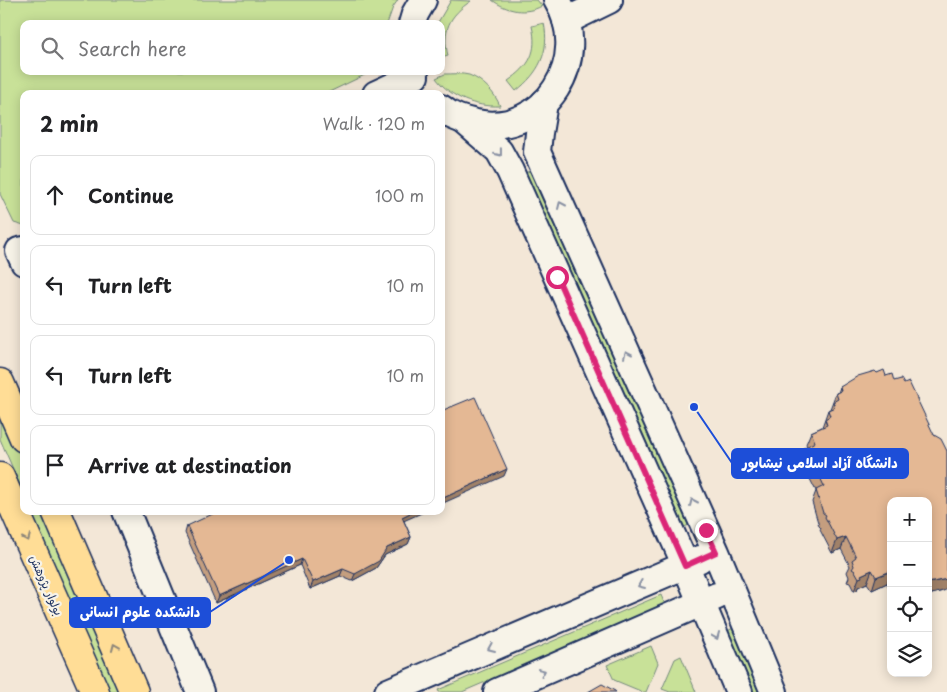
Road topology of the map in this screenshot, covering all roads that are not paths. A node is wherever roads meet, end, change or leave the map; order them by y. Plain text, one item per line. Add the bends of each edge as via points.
1 (423, 0) edge
2 (609, 0) edge
3 (562, 11) edge
4 (413, 20) edge
5 (419, 80) edge
6 (388, 90) edge
7 (544, 103) junction
8 (452, 114) edge
9 (0, 383) edge
10 (20, 429) edge
11 (0, 477) edge
12 (58, 515) edge
13 (128, 515) edge
14 (716, 552) junction
15 (685, 566) junction
16 (731, 590) junction
17 (701, 602) junction
18 (405, 689) edge
19 (95, 692) edge
20 (134, 692) edge
21 (200, 692) edge
22 (497, 692) edge
23 (740, 692) edge
24 (774, 692) edge

1 - 4 lane
2 - 3 lane
3 - 7 lane via 570,30 570,57 560,83
5 - 6 lane
7 - 8 lane via 524,117 508,123 489,125
14 -> 7 lane via 537,152
8 -> 15 lane via 499,151 510,172
9 - 10 main road
11 -> 19 main road, بولوار پژوهش
20 -> 12 main road
13 - 21 lane
14 - 15 lane
14 - 16 lane
15 - 17 lane
15 -> 18 lane
16 - 17 lane
16 - 24 lane
22 -> 17 lane
17 -> 23 lane

